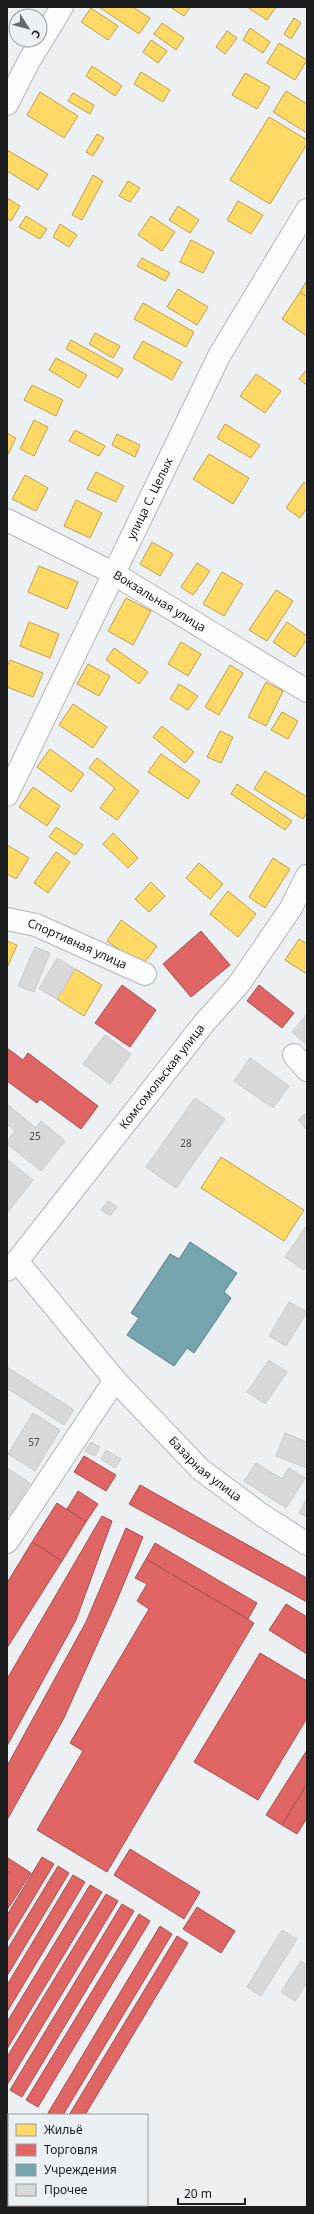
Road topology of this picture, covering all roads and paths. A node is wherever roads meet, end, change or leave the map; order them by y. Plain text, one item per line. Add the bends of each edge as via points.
1 (62, 7) edge
2 (7, 104) edge
3 (307, 210) edge
4 (7, 520) edge
5 (113, 573) junction
6 (307, 691) edge
7 (7, 795) edge
8 (307, 876) edge
9 (7, 919) edge
10 (145, 974) dead end
11 (12, 1265) edge
12 (115, 1380) junction
13 (7, 1542) edge
14 (307, 1544) edge

1 - 2 main road via 29,61
3 - 5 main road, улица С. Целых via 219,356
4 - 5 main road, Вокзальная улица
5 - 6 main road, Вокзальная улица
5 - 7 main road, улица С. Целых
8 - 11 main road, Комсомольская улица via 291,908 238,984
9 - 10 main road, Спортивная улица via 36,925
11 - 12 main road, Базарная улица
12 - 13 main road
12 - 14 main road, Базарная улица via 200,1469 259,1514

